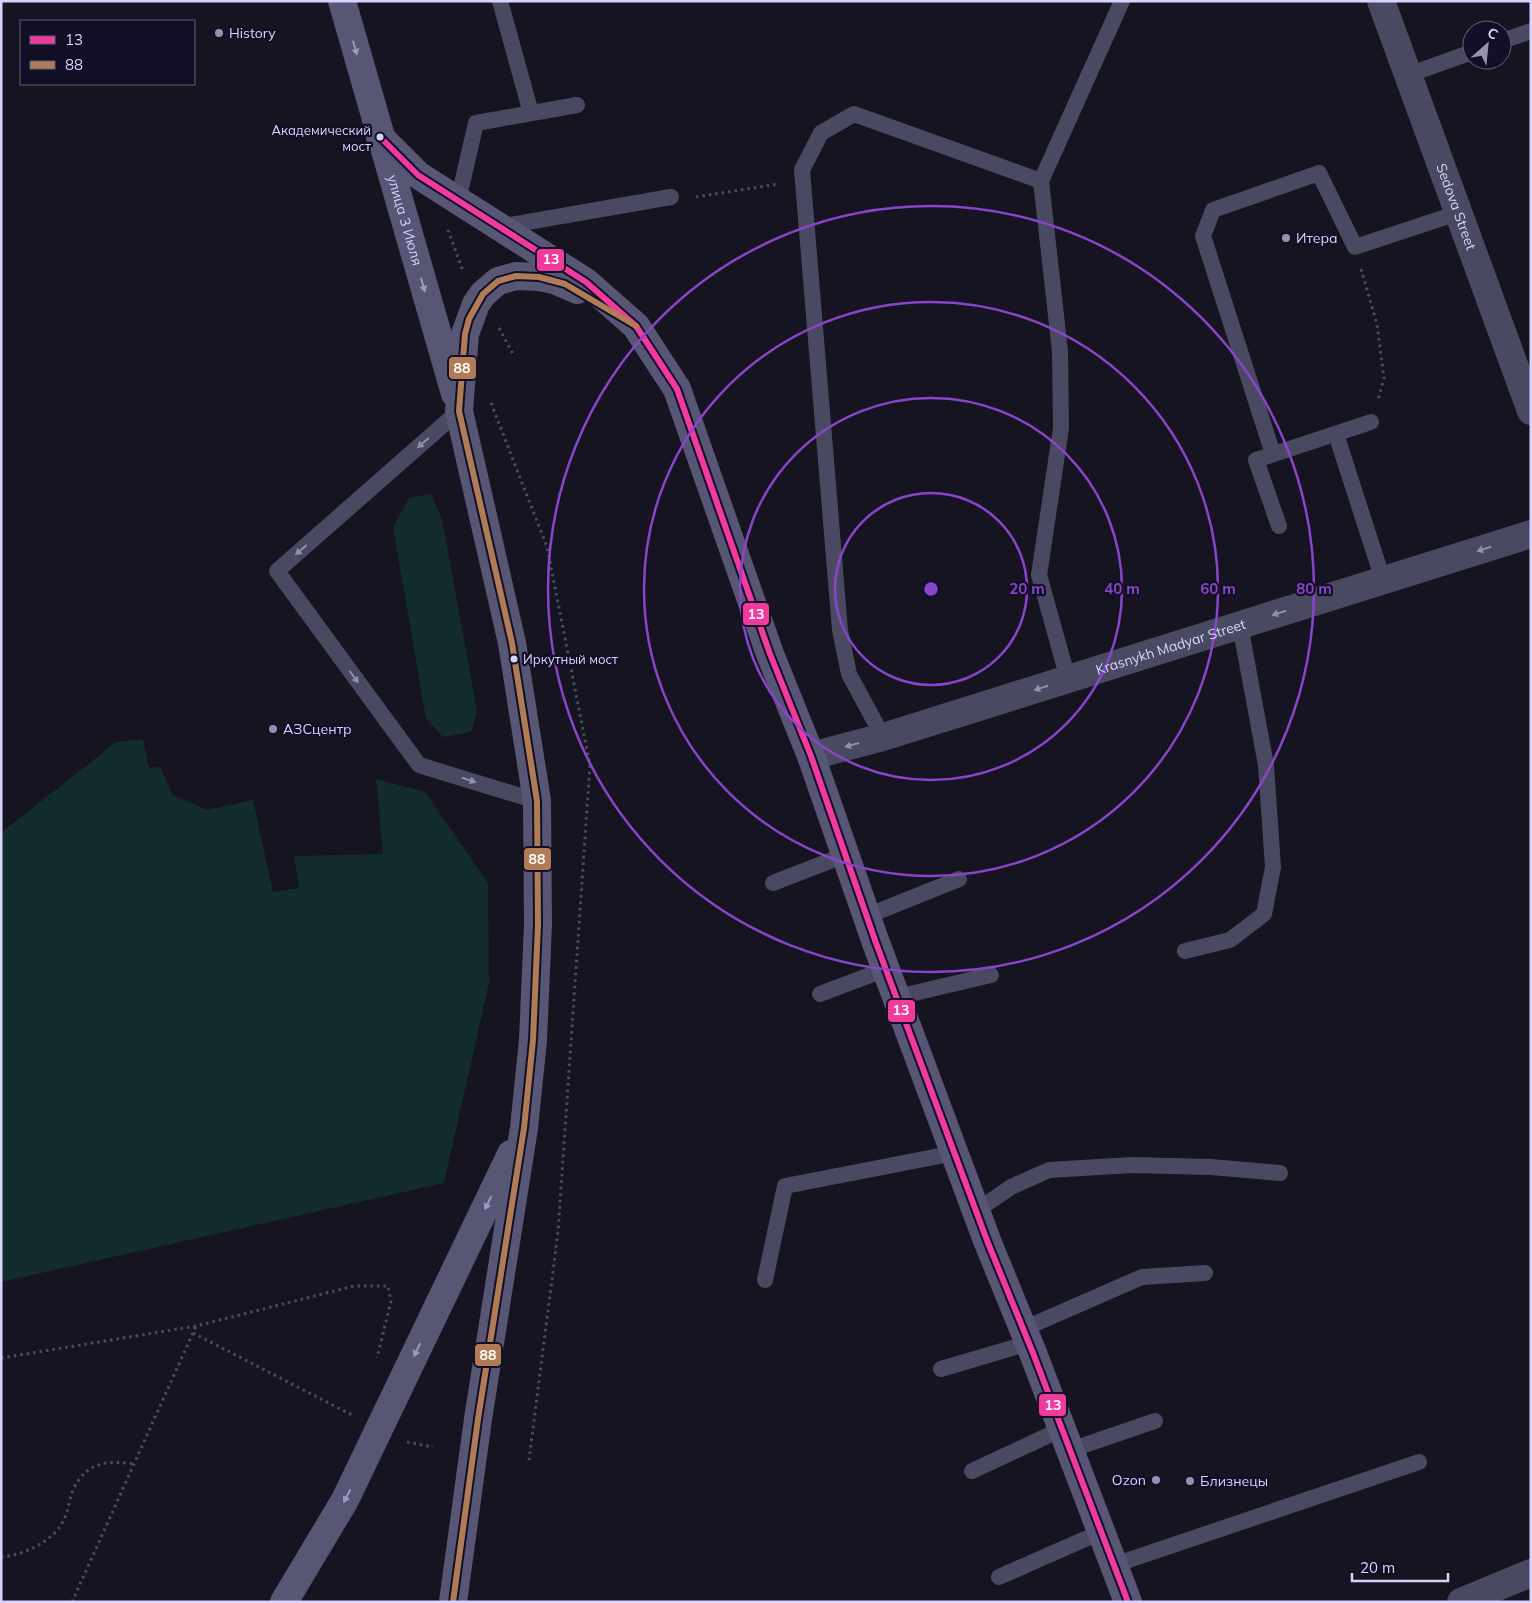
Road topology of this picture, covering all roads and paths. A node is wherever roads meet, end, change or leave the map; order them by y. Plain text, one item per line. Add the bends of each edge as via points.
1 (342, 1) edge
2 (500, 1) edge
3 (1122, 1) edge
4 (1381, 1) edge
5 (1531, 31) edge
6 (1512, 38) edge
7 (1462, 56) edge
8 (1408, 75) junction
9 (577, 105) dead end
10 (531, 113) junction
11 (380, 137) junction
12 (803, 180) junction
13 (1041, 181) junction
14 (671, 197) dead end
15 (692, 197) dead end
16 (458, 201) junction
17 (1458, 213) junction
18 (447, 227) dead end
19 (498, 227) junction
20 (1355, 247) junction
21 (464, 274) dead end
22 (495, 322) dead end
23 (636, 326) junction
24 (513, 354) dead end
25 (459, 411) junction
26 (1531, 411) edge
27 (1372, 422) joint
28 (1336, 434) junction
29 (1273, 454) junction
30 (1279, 526) dead end
31 (1531, 534) edge
32 (1383, 580) junction
33 (1240, 625) junction
34 (1068, 679) junction
35 (883, 737) junction
36 (811, 756) junction
37 (537, 801) junction
38 (845, 855) junction
39 (959, 879) dead end
40 (773, 882) dead end
41 (867, 916) junction
42 (1185, 951) dead end
43 (886, 969) junction
44 (991, 975) dead end
45 (820, 994) dead end
46 (897, 997) junction
47 (524, 1128) junction
48 (955, 1153) junction
49 (1280, 1173) dead end
50 (976, 1211) junction
51 (1205, 1273) dead end
52 (766, 1280) dead end
53 (196, 1326) junction
54 (193, 1333) junction
55 (1026, 1336) junction
56 (1, 1358) edge
57 (376, 1362) dead end
58 (941, 1369) dead end
59 (359, 1419) dead end
60 (1155, 1421) dead end
61 (1066, 1440) junction
62 (406, 1441) dead end
63 (433, 1448) dead end
64 (1419, 1462) dead end
65 (134, 1464) junction
66 (972, 1471) dead end
67 (1102, 1532) junction
68 (1, 1557) edge
69 (1114, 1565) junction
70 (1531, 1573) edge
71 (999, 1577) dead end
72 (72, 1602) edge
73 (284, 1602) edge
74 (453, 1602) edge
75 (1128, 1602) edge
76 (1461, 1602) edge

1 -> 11 main road, улица 3 Июля
2 - 10 lane
3 - 13 lane
4 - 8 street, Sedova Street
5 - 6 lane
7 - 8 lane
8 - 17 street, Sedova Street
9 - 10 lane
10 - 16 lane via 476,123
11 - 16 main road via 418,175
11 -> 25 main road, улица 3 Июля
12 - 13 lane via 802,170 821,133 854,114
12 - 15 path
12 - 35 lane via 840,630 849,674
13 - 34 lane via 1060,351 1061,428 1039,575
14 - 19 lane
16 - 19 main road
17 - 20 lane
17 - 26 street, Sedova Street
18 - 21 path
19 - 23 main road via 586,282
20 - 27 path via 1377,324 1384,378
20 - 29 lane via 1319,173 1213,210 1202,236
22 - 24 path
23 - 25 main road via 578,290 554,280 526,276 498,281 483,294 466,326
23 - 36 main road via 677,389 770,654
25 - 37 main road via 512,644
25 -> 37 lane via 277,571 419,765
27 - 28 lane
28 - 29 lane
28 - 32 lane
29 - 30 lane via 1256,460
31 -> 32 street, Krasnykh Madyar Street
32 -> 33 street, Krasnykh Madyar Street
33 - 34 street, Krasnykh Madyar Street
33 - 42 lane via 1266,765 1274,867 1264,914 1230,940
34 -> 35 street, Krasnykh Madyar Street
35 -> 36 street, Krasnykh Madyar Street
36 - 38 main road
37 - 47 main road via 533,1040
38 - 40 lane
38 - 41 main road
39 - 41 lane
41 - 43 main road
43 - 45 lane
43 - 46 main road
44 - 46 lane
46 - 48 main road
47 -> 73 main road via 345,1500
47 - 74 main road
48 - 50 main road
48 - 52 lane via 785,1186
49 - 50 lane via 1132,1165 1049,1170 1011,1187
50 - 55 main road
51 - 55 lane via 1142,1277
53 - 54 path
53 - 56 path
53 - 57 path via 354,1286 388,1286 391,1301
54 - 59 path
54 - 65 path
55 - 58 lane
55 - 61 main road
60 - 61 lane
61 - 66 lane
61 - 67 main road
62 - 63 path
64 - 69 lane
65 - 68 path via 112,1461 96,1465 82,1475 73,1490 65,1518 57,1531 26,1550
65 - 72 path
67 - 69 main road
67 - 71 lane
69 - 75 main road
70 - 76 street

